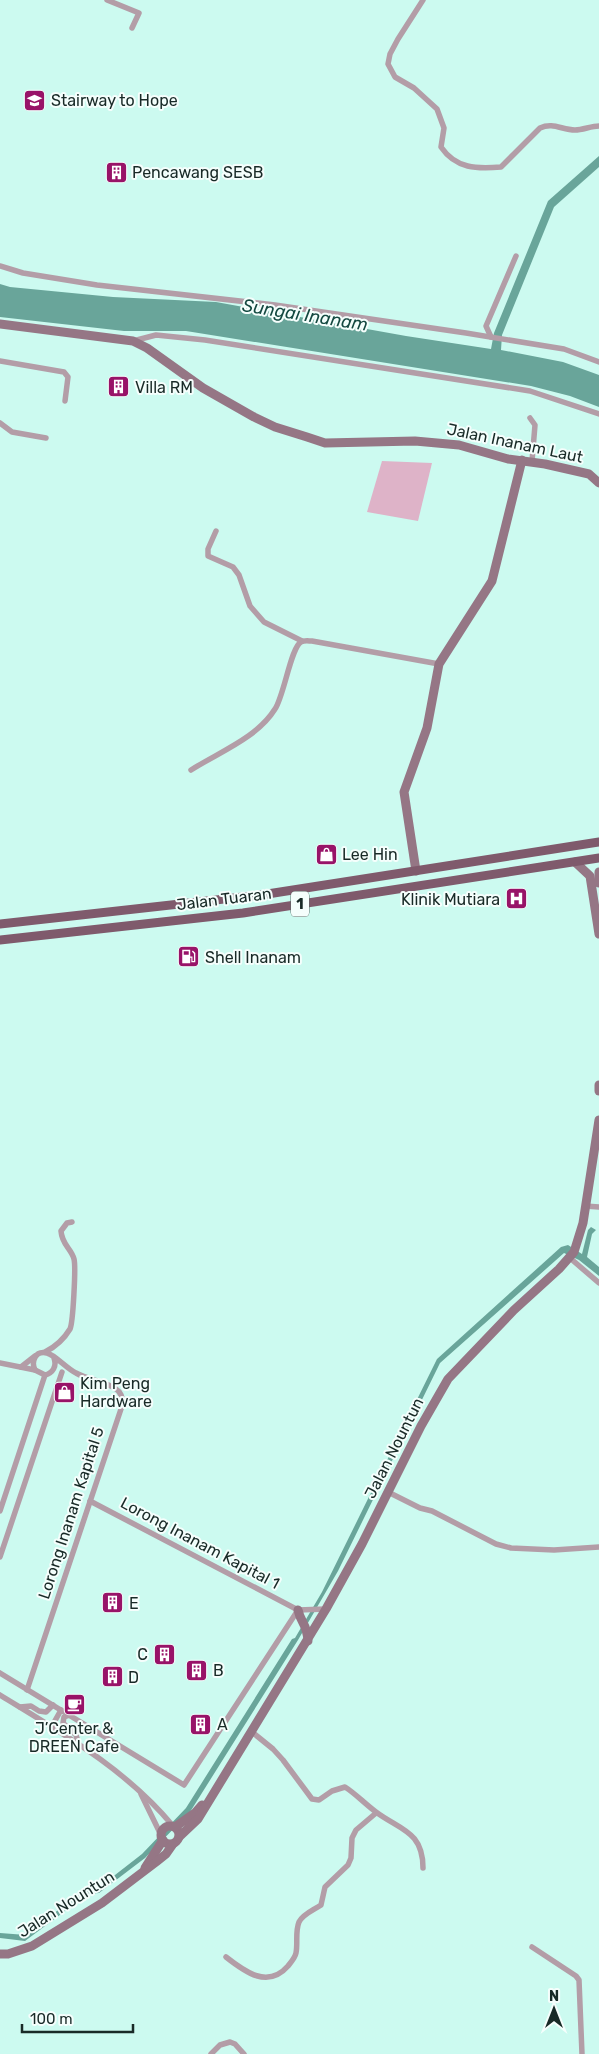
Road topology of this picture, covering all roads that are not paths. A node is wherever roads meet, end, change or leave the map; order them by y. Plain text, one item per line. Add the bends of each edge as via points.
1 (107, 0) edge
2 (423, 0) edge
3 (132, 28) dead end
4 (599, 126) edge
5 (516, 256) dead end
6 (0, 266) edge
7 (0, 324) edge
8 (491, 337) junction
9 (133, 341) junction
10 (0, 361) edge
11 (599, 362) edge
12 (65, 401) dead end
13 (599, 414) edge
14 (530, 418) dead end
15 (0, 423) edge
16 (46, 438) dead end
17 (522, 460) junction
18 (532, 462) junction
19 (599, 483) edge
20 (216, 531) dead end
21 (302, 641) junction
22 (440, 664) junction
23 (191, 770) dead end
24 (599, 842) edge
25 (599, 858) edge
26 (574, 862) junction
27 (416, 871) junction
28 (599, 872) edge
29 (599, 883) edge
30 (0, 924) edge
31 (599, 934) edge
32 (0, 940) edge
33 (599, 1085) edge
34 (599, 1092) edge
35 (599, 1120) edge
36 (599, 1130) edge
37 (585, 1206) junction
38 (599, 1207) edge
39 (72, 1222) dead end
40 (570, 1258) junction
41 (599, 1284) edge
42 (45, 1352) junction
43 (38, 1354) junction
44 (54, 1358) junction
45 (0, 1363) edge
46 (21, 1366) junction
47 (35, 1370) junction
48 (52, 1372) junction
49 (62, 1372) junction
50 (75, 1373) junction
51 (45, 1375) junction
52 (388, 1492) junction
53 (90, 1501) junction
54 (0, 1511) edge
55 (599, 1547) edge
56 (0, 1557) edge
57 (298, 1610) junction
58 (326, 1610) junction
59 (308, 1641) junction
60 (0, 1673) edge
61 (26, 1690) junction
62 (0, 1695) edge
63 (53, 1705) junction
64 (20, 1707) junction
65 (61, 1710) junction
66 (70, 1716) junction
67 (52, 1726) junction
68 (252, 1732) junction
69 (79, 1745) junction
70 (140, 1791) junction
71 (213, 1792) junction
72 (376, 1813) junction
73 (174, 1827) junction
74 (162, 1837) junction
75 (176, 1840) junction
76 (423, 1868) dead end
77 (143, 1871) junction
78 (532, 1946) dead end
79 (0, 1954) edge
80 (226, 1957) dead end
81 (211, 2054) edge
82 (244, 2054) edge
83 (582, 2054) edge

1 - 3 street via 139,13
2 - 4 street via 398,39 388,64 395,77 437,108 444,128 441,147 448,157 475,169 501,167 540,128 552,125 574,130
5 - 8 street via 486,326
6 - 8 street via 97,285 275,305
7 - 9 street, Jalan Inanam Laut
8 - 11 street via 564,349
9 - 13 street via 156,335 205,340 530,391
9 - 17 street, Jalan Inanam Laut via 203,388 254,417 325,443 445,443
10 - 12 street via 64,372 68,377
14 - 18 street via 535,425
15 - 16 street via 12,432
17 - 18 street, Jalan Inanam Laut
17 - 22 street via 492,581
18 - 19 street, Jalan Inanam Laut via 588,474
20 - 21 street via 208,556 233,567 250,606 264,622
21 - 22 street
21 - 23 street via 295,647 276,709 246,738
22 - 27 street via 427,728 404,792
24 - 27 main road, Jalan Tuaran / 1
25 - 26 main road, Jalan Tuaran / 1
26 - 31 street via 590,876
26 - 32 main road, Jalan Tuaran / 1 via 243,912
27 - 30 main road, Jalan Tuaran / 1 via 228,899
28 - 29 street
33 - 34 street
35 - 36 street, Jalan Nountun
36 - 37 street, Jalan Nountun
37 - 38 street
37 - 40 street, Jalan Nountun
39 - 42 street via 61,1231 62,1240 74,1258 71,1326 61,1340
40 - 41 street
40 - 52 street, Jalan Nountun via 514,1310 448,1379
42 - 43 street
42 - 44 street
43 - 46 street
43 - 47 street via 33,1360
44 - 48 street
44 - 50 street, Lorong Inanam Kapital 5
45 - 46 street
46 - 47 street
47 - 51 street
48 - 49 street, Lorong Inanam Kapital 5
48 - 51 street
49 - 50 street, Lorong Inanam Kapital 5
49 - 56 street
50 - 53 street, Lorong Inanam Kapital 5 via 117,1389 123,1403
51 - 54 street
52 - 55 street via 496,1544 511,1548
52 - 58 street, Jalan Nountun
53 - 57 street, Lorong Inanam Kapital 1
53 - 61 street, Lorong Inanam Kapital 5
57 - 58 street
57 - 59 street via 299,1618 306,1625
57 - 66 street via 184,1786
58 - 59 street, Jalan Nountun
59 - 68 street, Jalan Nountun
60 - 61 street
61 - 63 street
62 - 64 street
63 - 64 street via 46,1712 31,1706
63 - 65 street
64 - 67 street
65 - 66 street
65 - 67 street
66 - 69 street via 64,1717 63,1722 76,1735
67 - 69 street
68 - 71 street, Jalan Nountun
68 - 72 street via 278,1755 312,1799 319,1800 345,1787
69 - 70 street via 109,1764
70 - 73 street
70 - 74 street
71 - 73 street, Jalan Nountun via 195,1813
71 - 75 street, Jalan Nountun via 198,1819
72 - 76 street via 401,1827 421,1847
72 - 80 street via 356,1830 348,1865 325,1887 321,1905 299,1922 296,1954 281,1974 272,1978 257,1975
73 - 74 street, Jalan Nountun via 166,1827
73 - 75 street via 179,1831
74 - 75 street via 166,1843
74 - 77 street, Jalan Nountun
75 - 77 street, Jalan Nountun via 166,1854
77 - 79 street, Jalan Nountun via 102,1903 32,1946
78 - 83 street via 579,1980
81 - 82 street via 220,2045 230,2042

